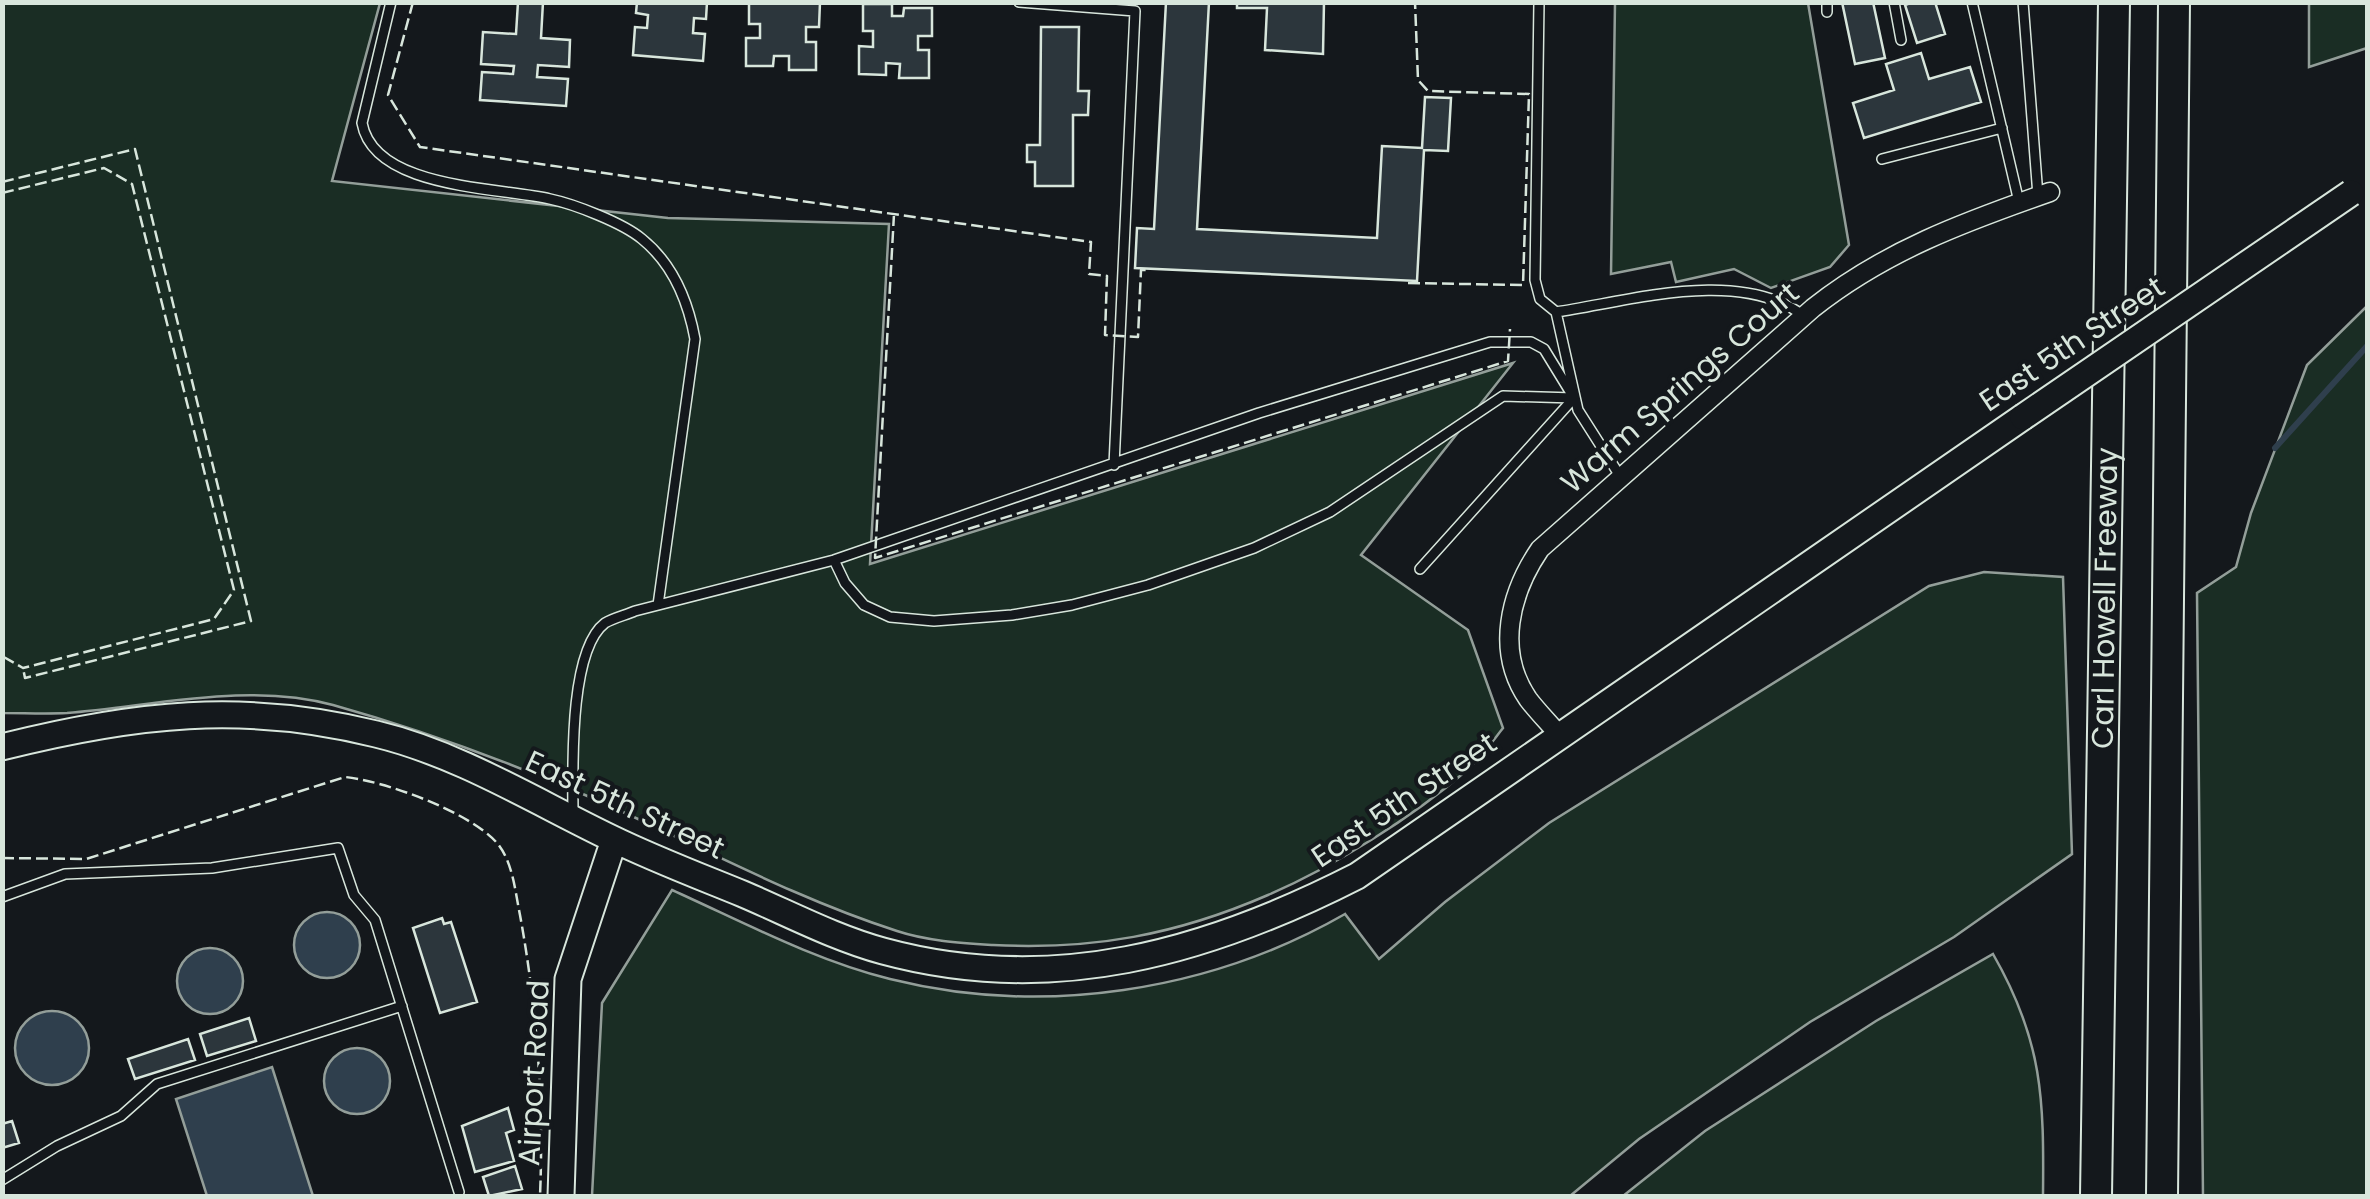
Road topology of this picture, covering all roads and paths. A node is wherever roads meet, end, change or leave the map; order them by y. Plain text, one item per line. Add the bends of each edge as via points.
1 (391, 2) edge
2 (1019, 2) edge
3 (1539, 2) edge
4 (1894, 2) edge
5 (1972, 2) edge
6 (2023, 2) edge
7 (2114, 2) edge
8 (2174, 2) edge
9 (1901, 40) dead end
10 (2002, 128) junction
11 (1882, 159) dead end
12 (2359, 188) edge
13 (2036, 197) junction
14 (1556, 312) junction
15 (1804, 316) junction
16 (1574, 398) junction
17 (1114, 465) junction
18 (1620, 476) junction
19 (834, 560) junction
20 (1420, 569) dead end
21 (658, 605) junction
22 (1559, 735) junction
23 (2, 747) edge
24 (573, 820) junction
25 (614, 840) junction
26 (2, 897) edge
27 (402, 1006) junction
28 (2, 1180) edge
29 (460, 1192) dead end
30 (562, 1196) edge
31 (2096, 1196) edge
32 (2162, 1196) edge

1 - 21 lane via 362,123 376,154 391,165 474,188 553,199 639,236 669,269 686,303 694,339
2 - 17 lane via 1135,11
3 - 14 lane via 1535,280 1540,299
4 - 9 lane
5 - 10 lane
6 - 13 lane
7 - 31 highway, Carl Howell Freeway
8 - 32 highway, Carl Howell Freeway
10 - 11 lane
10 - 13 lane
12 - 22 main road, East 5th Street, bridge
13 - 15 street, Warm Springs Court via 1896,252
14 - 15 lane via 1720,290 1749,291
14 - 16 lane
15 - 18 street, Warm Springs Court
16 - 17 lane via 1544,350 1531,342 1490,342
16 - 18 lane
16 - 19 lane via 1502,396 1330,512 1254,548 1072,605 934,621 890,617 864,605
16 - 20 lane
17 - 19 lane
18 - 22 street, Warm Springs Court via 1540,549 1512,606 1510,648 1520,683
19 - 21 lane
21 - 24 lane via 604,624 588,650 575,718
22 - 25 main road, East 5th Street via 1357,876 1289,911 1174,951 1085,968 964,967 884,951
23 - 24 main road, East 5th Street via 144,718 305,719 406,742
24 - 25 main road, East 5th Street
25 - 30 main road, Airport Road via 568,979
26 - 27 lane via 64,874 212,868 338,848 354,896 375,920
27 - 28 lane via 157,1084 122,1116
27 - 29 lane

